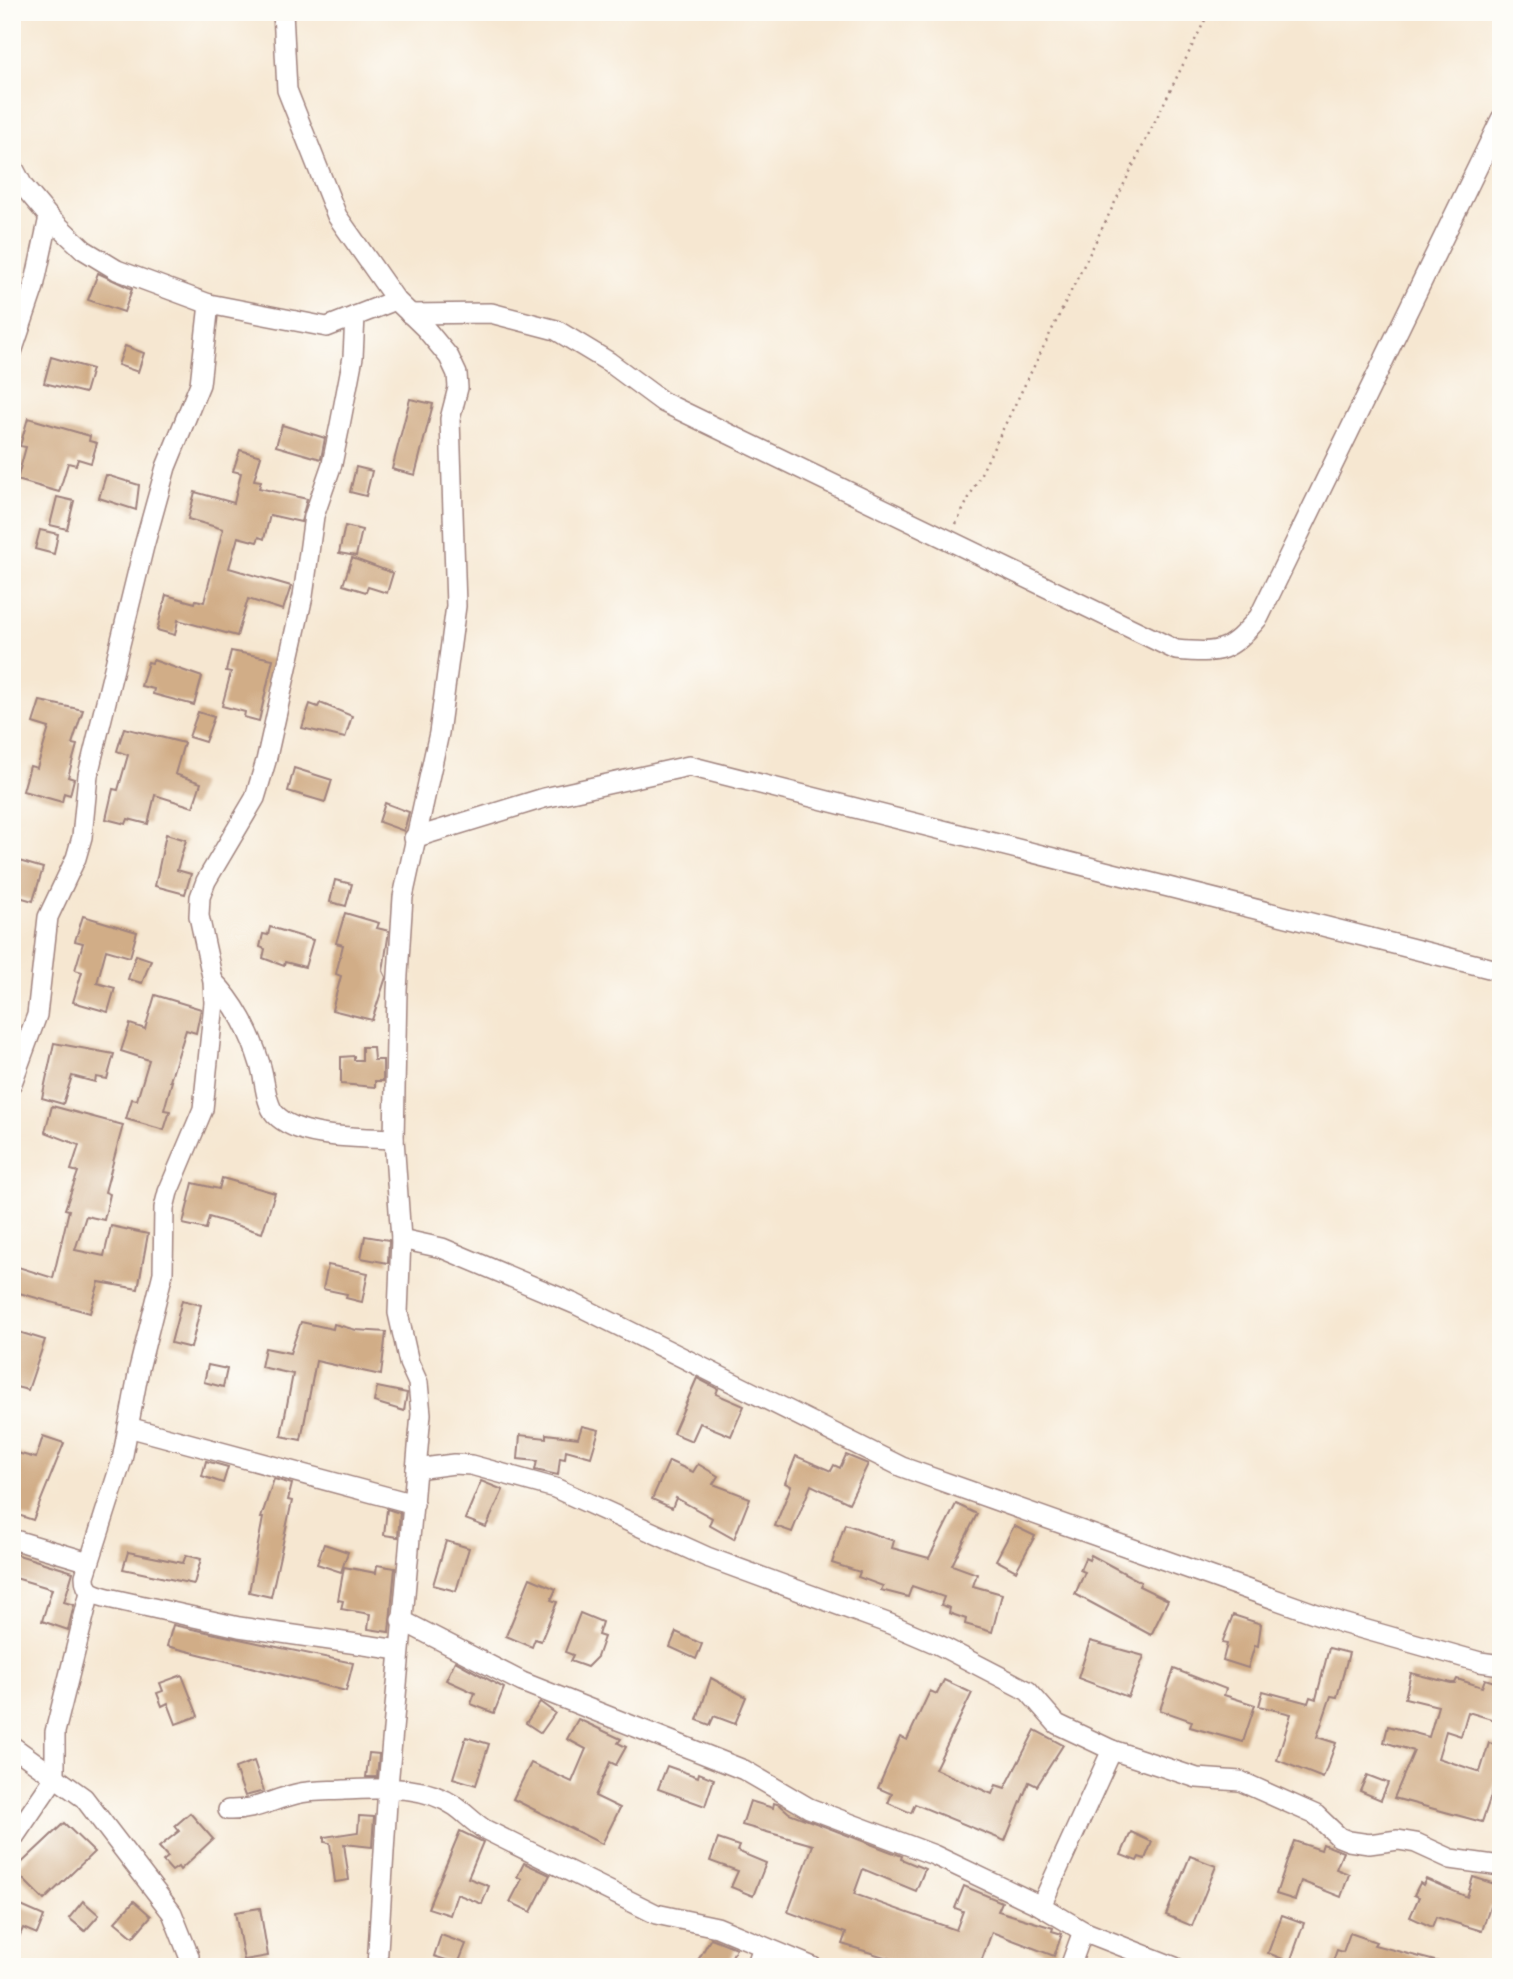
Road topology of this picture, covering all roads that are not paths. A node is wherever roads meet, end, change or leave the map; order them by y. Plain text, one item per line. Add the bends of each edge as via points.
1 (283, 12) edge
2 (1501, 119) edge
3 (12, 165) edge
4 (49, 217) junction
5 (396, 300) junction
6 (209, 304) junction
7 (410, 314) junction
8 (355, 316) junction
9 (12, 352) edge
10 (414, 838) junction
11 (1501, 971) edge
12 (213, 981) junction
13 (12, 1083) edge
14 (394, 1139) junction
15 (401, 1238) junction
16 (128, 1427) junction
17 (416, 1469) junction
18 (414, 1504) junction
19 (12, 1539) edge
20 (89, 1562) junction
21 (90, 1592) junction
22 (401, 1620) junction
23 (400, 1650) junction
24 (1501, 1665) edge
25 (12, 1746) edge
26 (1112, 1750) junction
27 (55, 1777) junction
28 (388, 1786) junction
29 (228, 1810) dead end
30 (12, 1840) edge
31 (1501, 1866) edge
32 (1041, 1906) junction
33 (1083, 1931) junction
34 (763, 1947) junction
35 (187, 1963) edge
36 (377, 1967) edge
37 (755, 1967) edge
38 (813, 1967) edge
39 (1070, 1967) edge
40 (1175, 1967) edge

1 - 5 street via 287,90 337,216
2 - 7 street via 1259,617 1236,644 1210,653 1177,650 663,402 556,330 492,313
3 - 4 street
4 - 6 street via 84,250 117,270
4 - 9 street via 34,286
5 - 7 street
5 - 8 street
6 - 8 street via 327,327
6 - 13 street via 200,384 166,467 144,545 88,775 82,837 48,917 37,1015
7 - 10 street via 449,357 458,388 450,419 456,606 439,733
8 - 12 street via 353,357 340,425 314,516 303,596 266,761 256,798 200,897 199,916
10 - 11 street via 544,798 688,766
10 - 14 street via 403,897
12 - 14 street via 231,998 259,1061 276,1116 319,1134
12 - 16 street via 203,1109 164,1208 163,1273
14 - 15 street
15 - 17 street via 398,1313 418,1383 421,1414
15 - 24 street via 442,1248 575,1304 902,1467 1342,1623
16 - 18 street
16 - 20 street
17 - 18 street
17 - 26 street via 471,1465 555,1488 707,1557 939,1645 1028,1691 1057,1724
18 - 22 street
19 - 20 street
20 - 21 street via 85,1576
21 - 23 street via 239,1627
21 - 27 street via 55,1732
22 - 23 street
22 - 32 street via 522,1682 744,1770 809,1808 934,1855
23 - 28 street
25 - 27 street
26 - 31 street via 1197,1778 1240,1781 1316,1815 1349,1841 1407,1842 1451,1859
26 - 32 street
27 - 30 street
27 - 35 street via 83,1798 173,1913
28 - 29 street via 321,1790 248,1811
28 - 34 street via 456,1806 468,1819 495,1834 656,1914 717,1927
28 - 36 street
32 - 33 street
33 - 39 street
33 - 40 street
34 - 37 street
34 - 38 street

